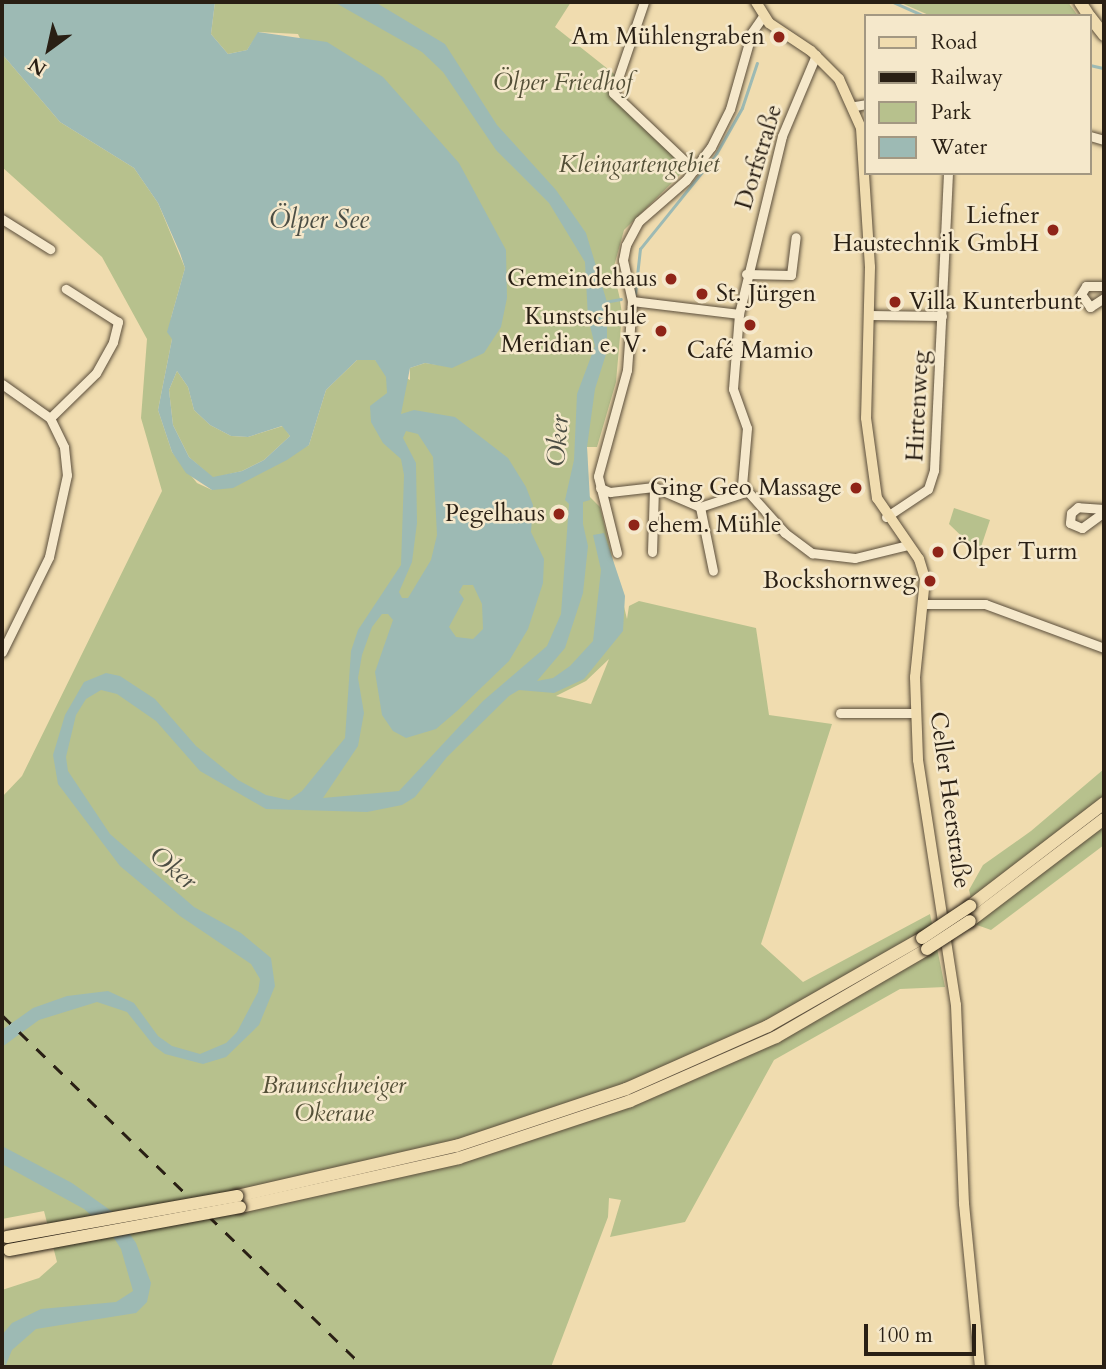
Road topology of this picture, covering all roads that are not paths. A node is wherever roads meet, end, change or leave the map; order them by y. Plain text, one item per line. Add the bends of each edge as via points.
1 (644, 2) edge
2 (756, 2) edge
3 (763, 16) junction
4 (1092, 19) edge
5 (1104, 35) edge
6 (816, 55) junction
7 (861, 105) edge
8 (694, 170) junction
9 (948, 175) edge
10 (2, 219) edge
11 (796, 236) dead end
12 (50, 249) dead end
13 (746, 274) junction
14 (1104, 286) edge
15 (66, 289) dead end
16 (1104, 299) edge
17 (632, 302) junction
18 (738, 314) junction
19 (869, 315) junction
20 (942, 316) junction
21 (2, 384) edge
22 (50, 418) junction
23 (600, 488) junction
24 (654, 488) junction
25 (745, 492) junction
26 (700, 507) junction
27 (886, 517) junction
28 (908, 545) junction
29 (652, 552) dead end
30 (617, 553) dead end
31 (713, 571) dead end
32 (924, 604) junction
33 (1104, 648) edge
34 (2, 652) edge
35 (840, 713) dead end
36 (915, 713) junction
37 (1104, 803) edge
38 (1104, 819) edge
39 (924, 944) junction
40 (5, 1244) edge
41 (981, 1367) edge

1 - 8 street via 613,93
2 - 3 main road, Celler Heerstraße
3 - 6 main road, Celler Heerstraße
3 - 8 street via 752,32 730,109
4 - 5 highway
6 - 7 main road, Celler Heerstraße
6 - 13 street, Dorfstraße via 782,136
7 - 19 main road, Celler Heerstraße
8 - 17 street via 646,212 631,233 623,260
9 - 20 street, Hirtenweg
10 - 12 street
11 - 13 street via 791,275
13 - 18 street, Dorfstraße
14 - 16 street via 1090,285 1081,294 1090,307
15 - 22 street via 118,322 96,373
17 - 18 street
17 - 23 street via 628,370 599,468
18 - 25 street, Dorfstraße via 733,389 747,428
19 - 20 street, Hirtenweg
19 - 27 main road, Celler Heerstraße via 866,418 873,481
20 - 27 street, Hirtenweg via 932,482
21 - 22 street
22 - 34 street via 66,461 60,522 32,598
23 - 24 street via 610,492
23 - 30 street
24 - 26 street
24 - 29 street
25 - 26 street
25 - 28 street via 785,533 822,557 855,558
26 - 31 street
27 - 28 main road, Celler Heerstraße
28 - 32 main road, Celler Heerstraße via 923,569
32 - 33 street via 985,604
32 - 36 main road, Celler Heerstraße
35 - 36 street
36 - 41 main road, Celler Heerstraße via 956,1005 964,1204
37 - 39 highway, bridge
38 - 39 highway, bridge via 970,921
39 - 40 highway, bridge via 776,1037 459,1158 343,1186

